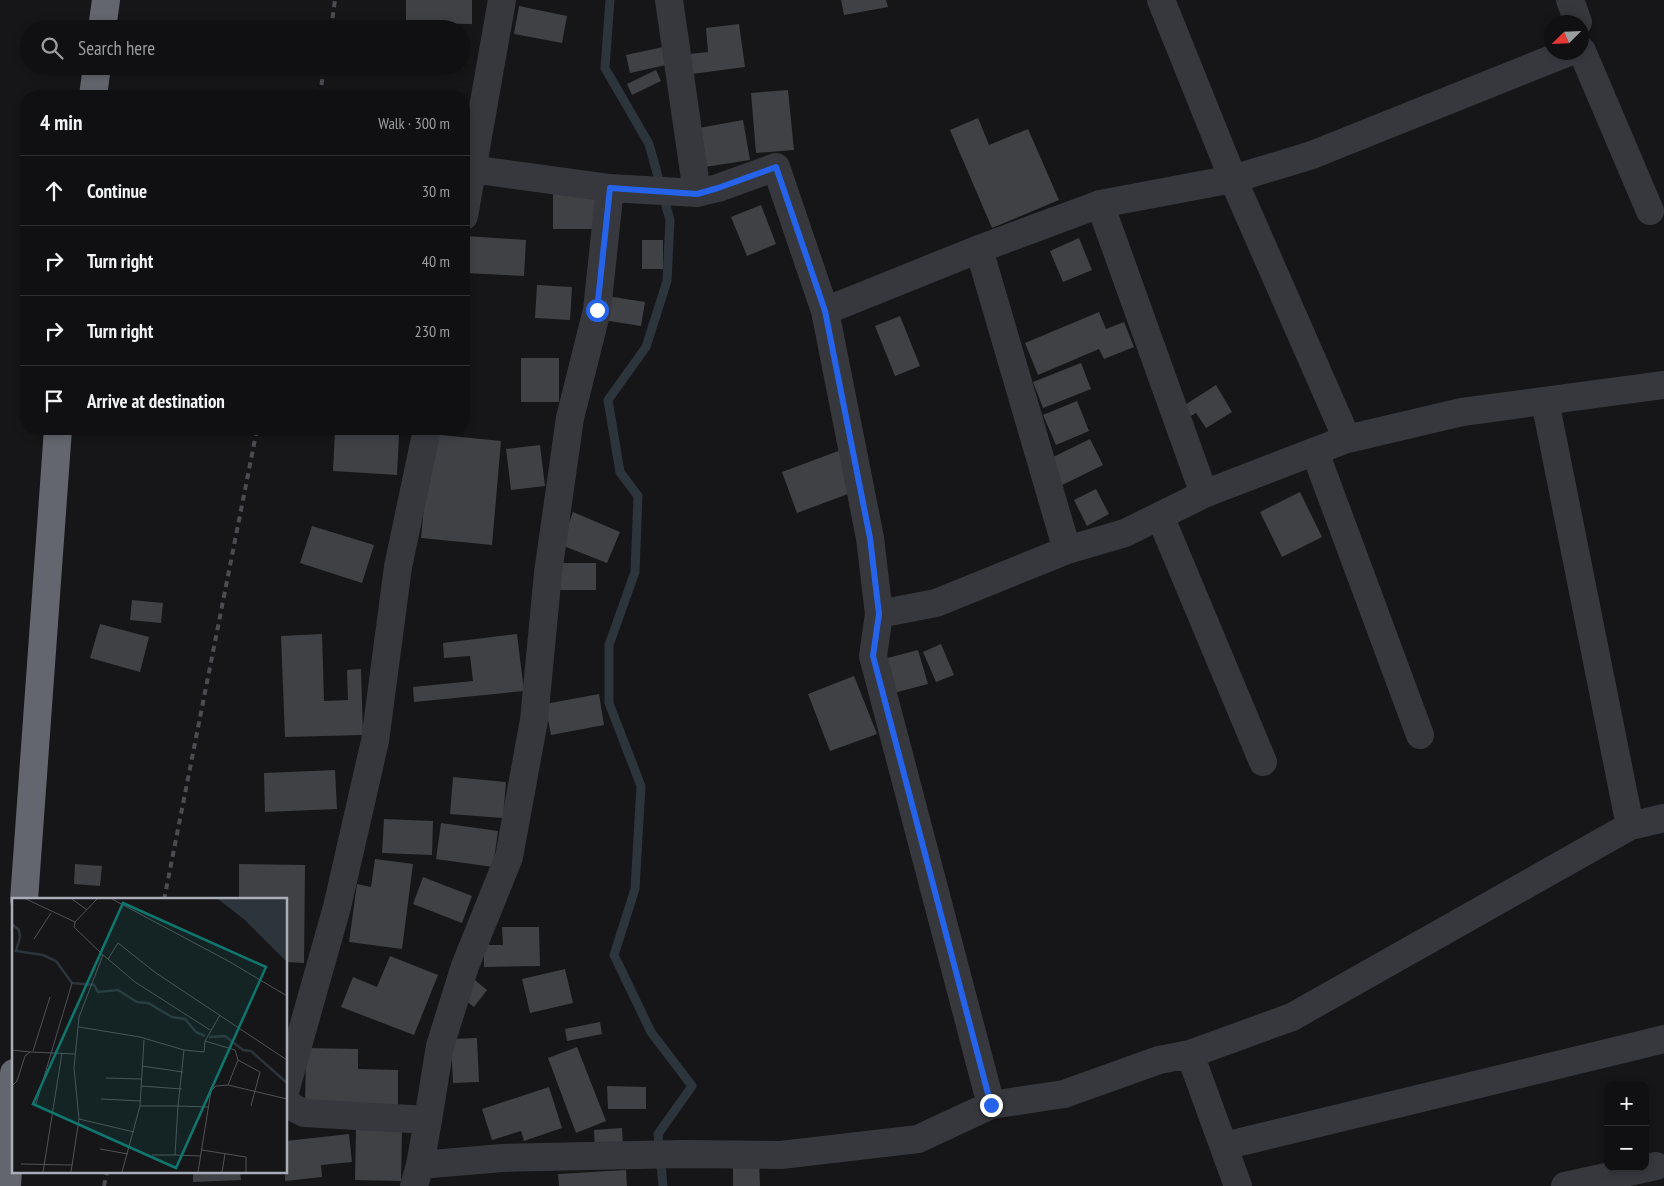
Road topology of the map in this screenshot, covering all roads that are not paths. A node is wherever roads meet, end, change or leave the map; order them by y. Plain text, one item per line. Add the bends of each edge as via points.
1 (106, 0) edge
2 (502, 0) edge
3 (668, 0) edge
4 (1161, 0) edge
5 (1570, 0) edge
6 (1575, 15) edge
7 (103, 20) edge
8 (1549, 60) edge
9 (1586, 60) edge
10 (96, 75) edge
11 (94, 90) edge
12 (471, 169) junction
13 (470, 176) edge
14 (1233, 179) junction
15 (610, 188) junction
16 (690, 194) junction
17 (1100, 204) junction
18 (1650, 211) dead end
19 (979, 248) junction
20 (825, 311) junction
21 (1664, 385) edge
22 (1544, 400) junction
23 (58, 435) edge
24 (426, 435) edge
25 (1348, 439) junction
26 (1315, 452) junction
27 (1204, 494) junction
28 (1160, 516) junction
29 (1067, 550) junction
30 (879, 614) junction
31 (1420, 735) dead end
32 (1263, 762) dead end
33 (1664, 818) edge
34 (1630, 826) junction
35 (24, 898) edge
36 (1664, 1039) edge
37 (1190, 1054) junction
38 (288, 1081) edge
39 (288, 1102) edge
40 (12, 1105) edge
41 (991, 1105) junction
42 (428, 1120) junction
43 (1224, 1146) junction
44 (1656, 1166) dead end
45 (417, 1175) edge
46 (7, 1186) edge
47 (1238, 1186) edge
48 (1566, 1186) edge

1 - 7 highway
2 - 12 street
3 - 16 street
4 - 14 street
5 - 6 street
8 - 14 street via 1312,155
9 - 18 street
10 - 11 highway
12 - 13 street
12 - 15 street
14 - 17 street
14 - 25 street
15 - 16 street
15 - 42 street via 597,310 570,418 548,573 534,720 509,857 465,966 440,1046
16 - 20 street via 718,188 776,167
17 - 19 street
17 - 27 street
19 - 20 street
19 - 29 street
20 - 30 street via 870,538
21 - 22 street
22 - 25 street via 1462,412
22 - 34 street
23 - 35 highway
24 - 38 street via 398,567 375,741 337,907
25 - 26 street
26 - 27 street
26 - 31 street
27 - 28 street
28 - 29 street via 1125,533
28 - 32 street
29 - 30 street via 936,603
30 - 41 street via 873,656
33 - 34 street
34 - 37 street via 1292,1017
36 - 43 street
37 - 41 street via 1159,1060 1064,1094
37 - 43 street
39 - 42 street via 304,1113
40 - 46 highway
41 - 45 street via 918,1139 781,1155 502,1158
42 - 45 street
43 - 47 street
44 - 48 street

